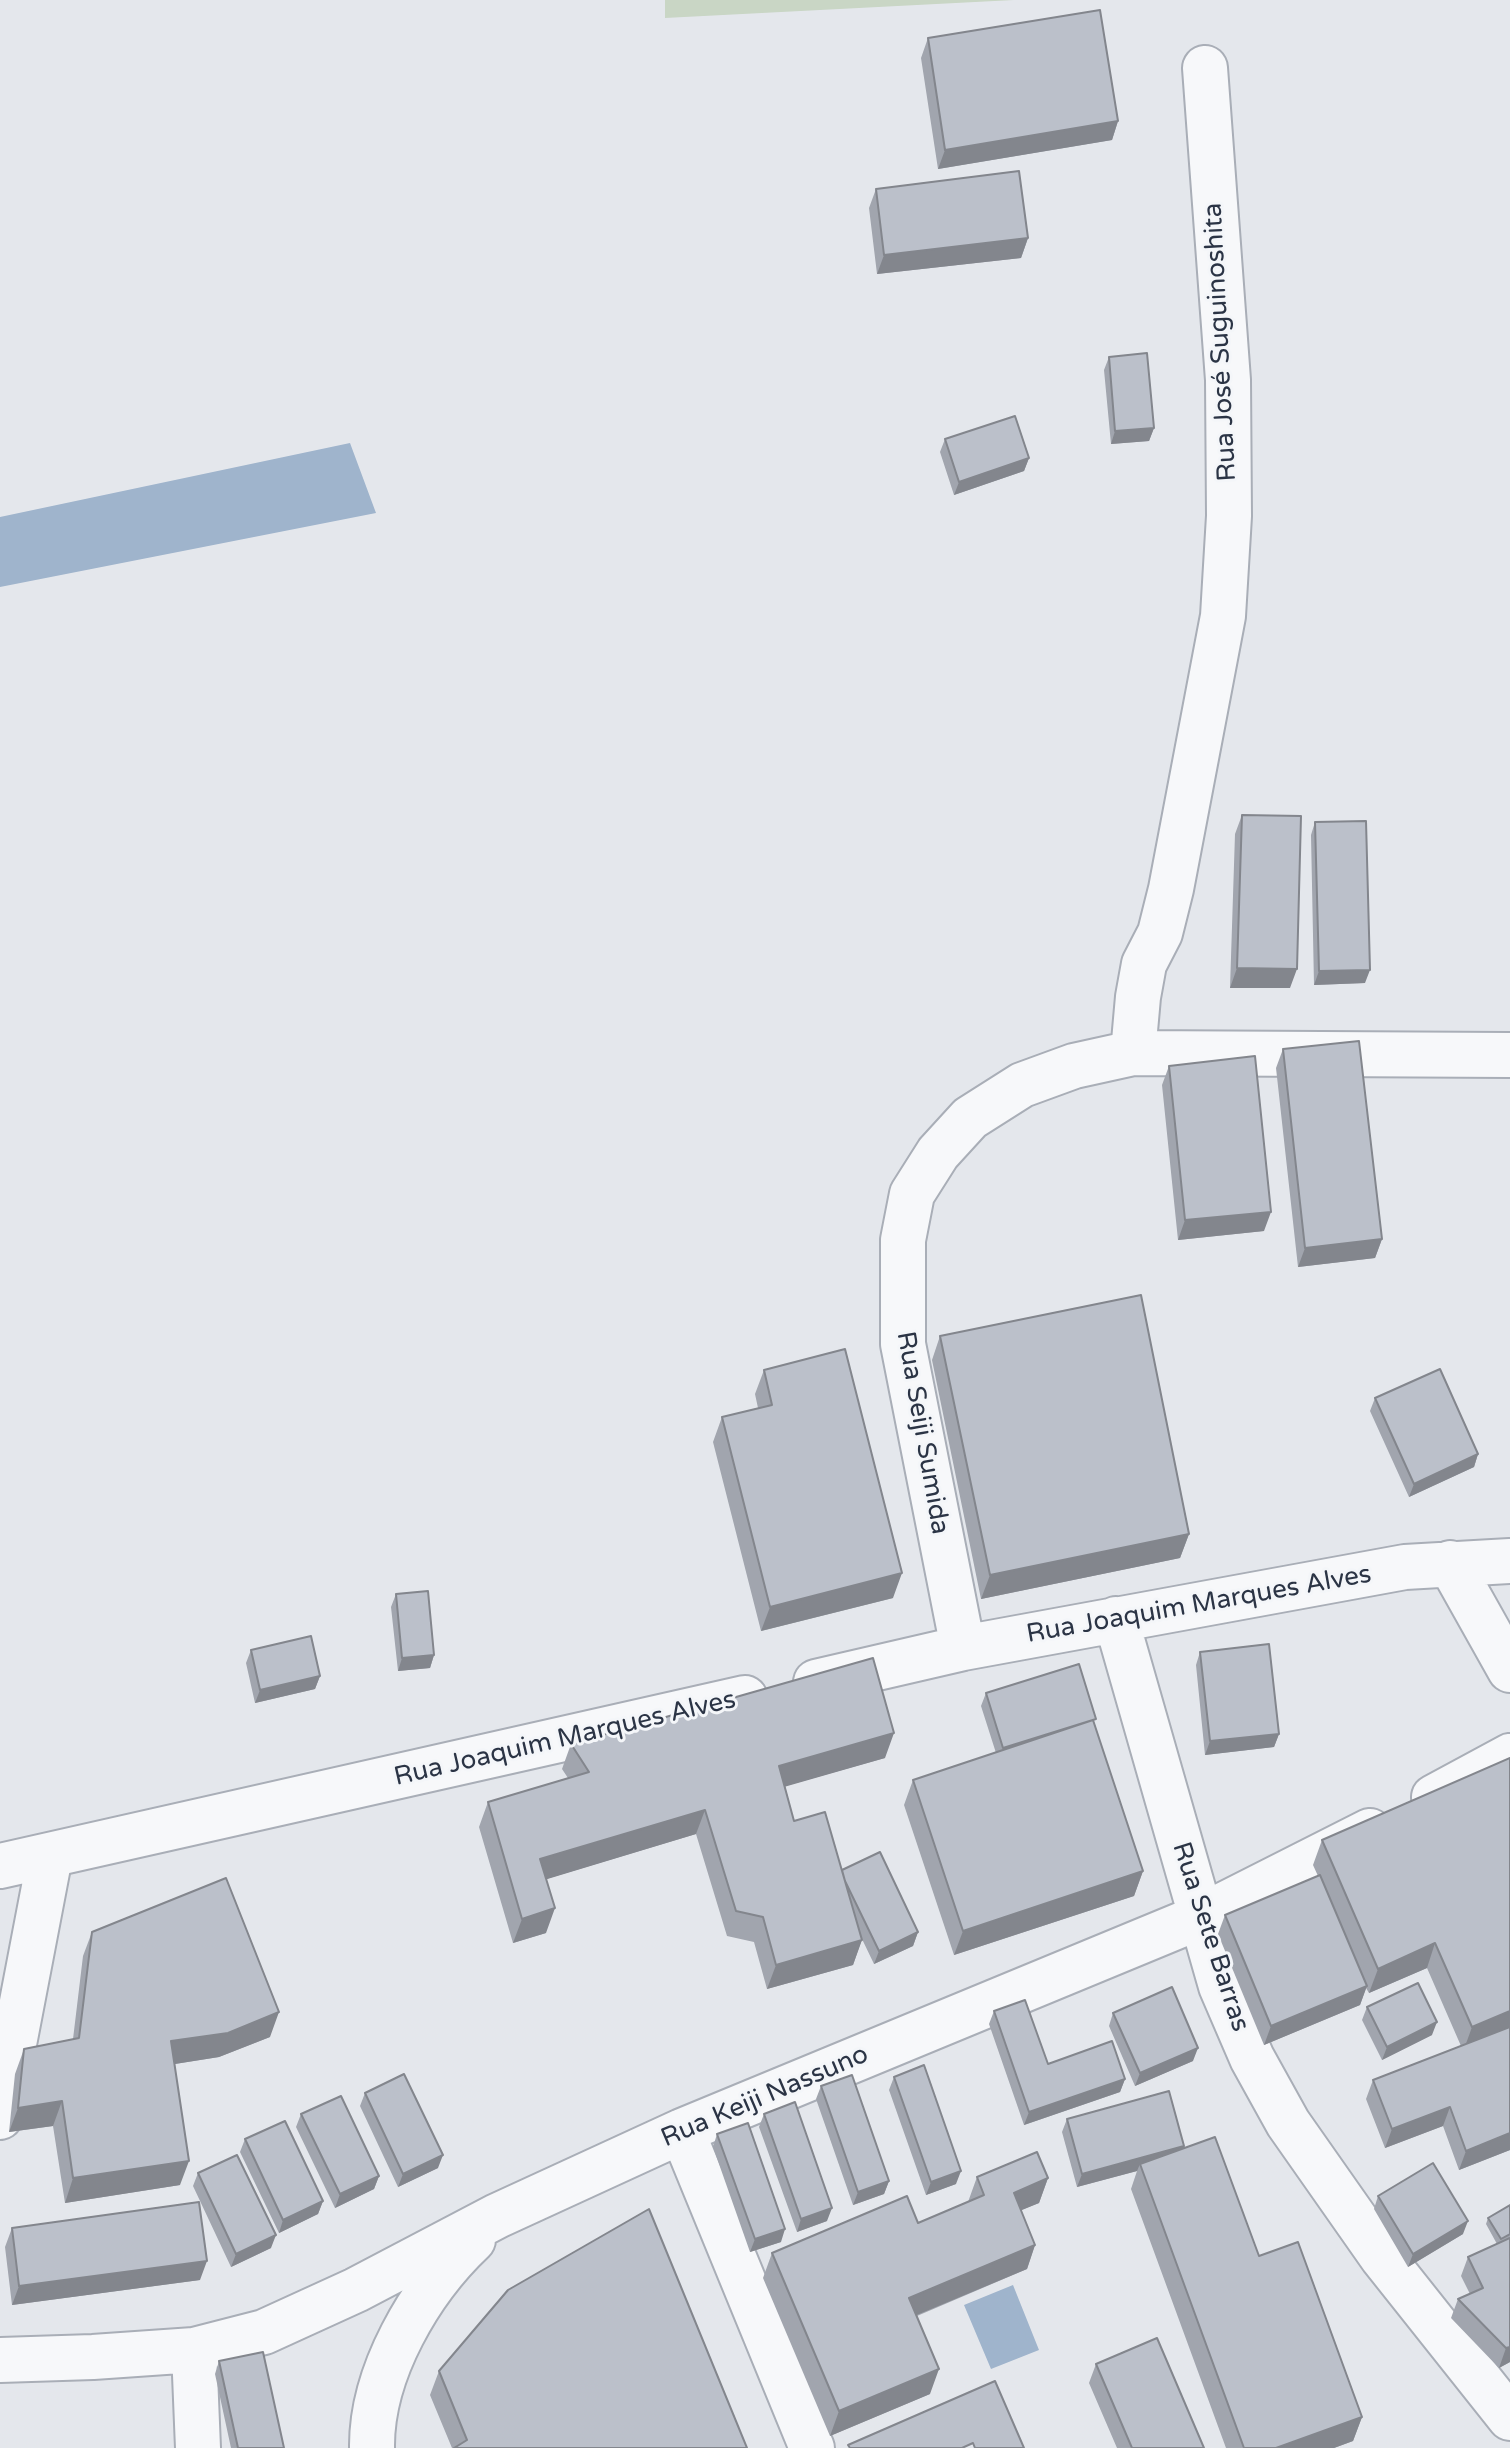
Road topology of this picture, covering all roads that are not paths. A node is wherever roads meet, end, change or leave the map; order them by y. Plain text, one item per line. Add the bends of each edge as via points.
1 (1205, 68) dead end
2 (1133, 1053) junction
3 (1510, 1055) edge
4 (1510, 1561) edge
5 (1450, 1563) junction
6 (1116, 1619) junction
7 (963, 1648) junction
8 (1510, 1670) edge
9 (1510, 1756) edge
10 (50, 1856) junction
11 (0, 1866) edge
12 (1200, 1917) junction
13 (0, 2117) edge
14 (682, 2131) junction
15 (497, 2216) junction
16 (194, 2350) junction
17 (0, 2360) edge
18 (1510, 2418) edge
19 (198, 2448) edge
20 (372, 2448) edge
21 (812, 2448) edge

1 - 2 street, Rua José Suguinoshita via 1228,380 1223,616 1171,889 1160,933 1144,964
2 - 3 street, Rua Seiji Sumida
2 - 7 street, Rua Seiji Sumida via 1022,1085 970,1118 938,1153 912,1194 903,1240 903,1344
4 - 5 street, Rua Joaquim Marques Alves
5 - 6 street, Rua Joaquim Marques Alves
5 - 8 street
6 - 7 street, Rua Joaquim Marques Alves
6 - 12 street, Rua Sete Barras
7 - 10 street, Rua Joaquim Marques Alves
9 - 12 street, Rua Keiji Nassuno
10 - 11 street, Rua Joaquim Marques Alves
10 - 13 street
12 - 14 street, Rua Keiji Nassuno
12 - 18 street, Rua Sete Barras via 1221,1986 1288,2123 1382,2257
14 - 15 street, Rua Keiji Nassuno
14 - 21 street
15 - 16 street, Rua Keiji Nassuno via 264,2332
15 - 20 street via 429,2288 408,2325 383,2379 373,2414
16 - 17 street, Rua Keiji Nassuno
16 - 19 street

